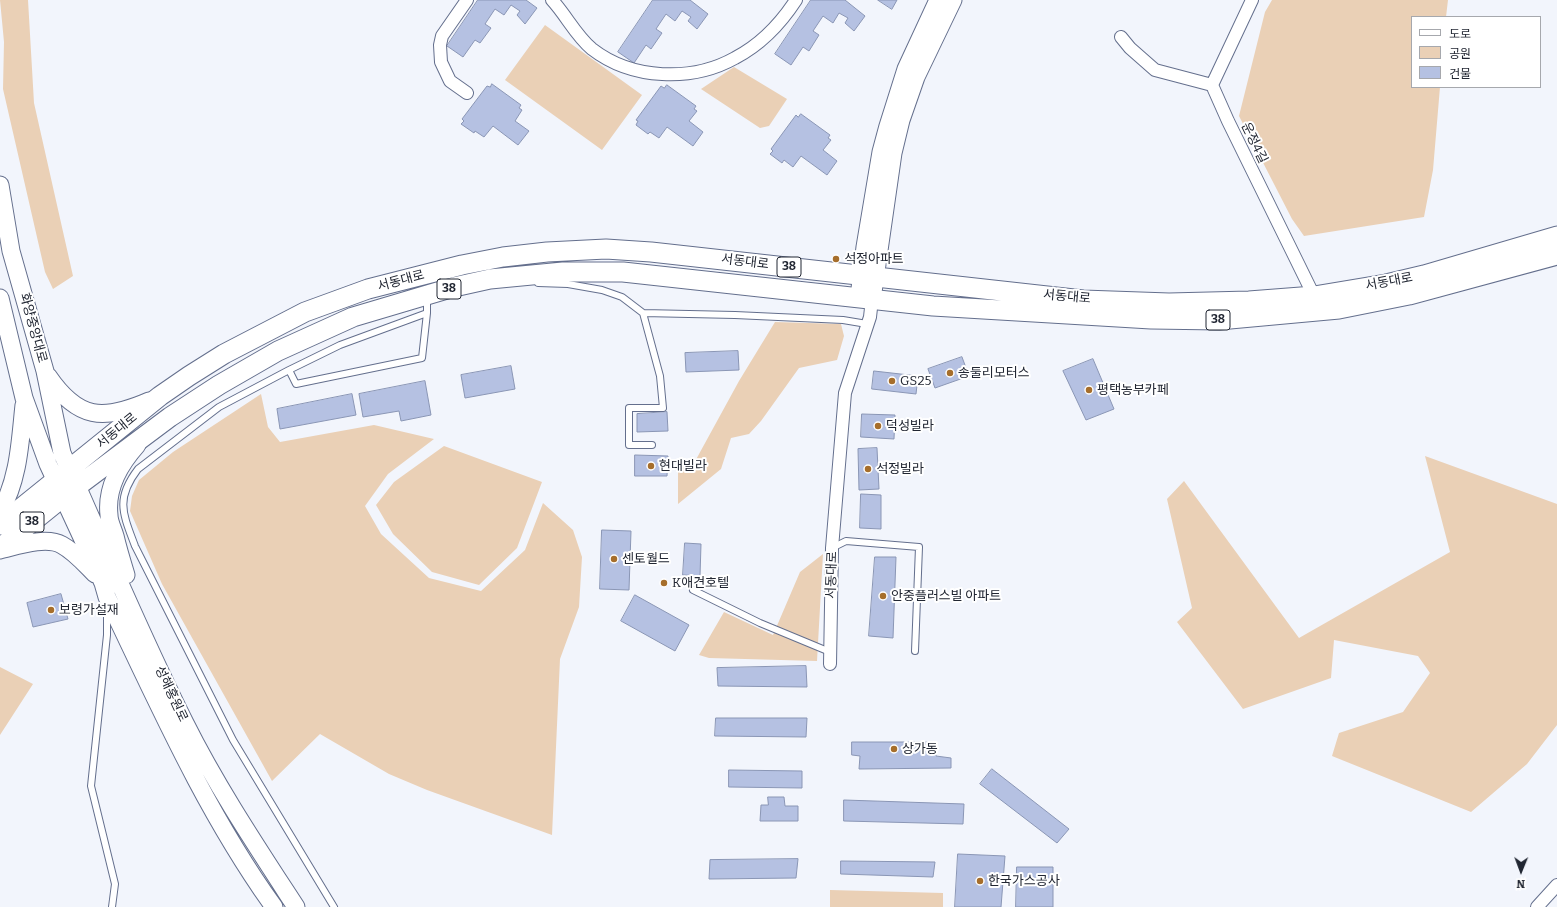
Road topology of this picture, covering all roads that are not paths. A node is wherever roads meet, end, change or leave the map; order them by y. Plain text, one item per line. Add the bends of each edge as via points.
1 (552, 0) edge
2 (796, 0) edge
3 (938, 0) edge
4 (953, 0) edge
5 (1252, 0) edge
6 (463, 2) edge
7 (1121, 37) dead end
8 (1212, 85) junction
9 (467, 93) dead end
10 (0, 185) edge
11 (1557, 236) edge
12 (1557, 255) edge
13 (868, 276) junction
14 (490, 279) junction
15 (523, 283) dead end
16 (531, 283) dead end
17 (1314, 296) junction
18 (0, 298) edge
19 (866, 298) junction
20 (427, 304) junction
21 (643, 313) junction
22 (867, 324) junction
23 (289, 370) junction
24 (44, 371) junction
25 (160, 396) junction
26 (24, 398) junction
27 (147, 434) junction
28 (652, 445) dead end
29 (66, 483) junction
30 (0, 512) edge
31 (116, 516) junction
32 (0, 525) edge
33 (832, 548) junction
34 (0, 549) edge
35 (105, 590) junction
36 (693, 590) dead end
37 (146, 642) junction
38 (915, 652) dead end
39 (830, 658) joint
40 (1557, 885) edge
41 (112, 907) edge
42 (274, 907) edge
43 (296, 907) edge
44 (334, 907) edge
45 (1537, 907) edge

1 - 2 street via 581,37 603,56 628,69 673,74 711,69 735,58 772,30
3 - 13 main road via 906,69 881,152
4 - 13 main road via 916,78 901,120
5 - 8 street
6 - 9 street via 442,36 440,45 441,62 450,81
7 - 8 street via 1155,70
8 - 17 street, 운정4길
10 - 24 main road, 화양중앙대로 via 11,251
11 - 17 main road, 서동대로 / 38 via 1424,275
12 - 19 main road, 서동대로 / 38 via 1409,295 1339,309 1219,320 1151,319 933,306
13 - 17 main road, 서동대로 / 38 via 1083,300 1168,303
13 - 19 main road
13 - 25 main road, 서동대로 / 38 via 606,249 503,257 368,289 305,312 224,354
14 - 15 lane
14 - 19 main road, 서동대로 / 38 via 563,272 623,272
14 - 20 main road, 서동대로 / 38
16 - 21 lane via 568,284 602,290 622,297
18 - 26 main road, 화양중앙대로
19 - 22 street, 서동대로 via 870,317
20 - 23 lane
20 - 23 lane via 422,358 296,384
20 - 27 main road, 서동대로 / 38 via 354,317 278,351 219,385
21 - 22 lane via 735,314 843,320
21 - 28 lane via 660,376 663,408 629,408 629,445
22 - 33 street, 서동대로 via 845,393
23 - 31 lane via 219,407 138,468 130,478
24 - 25 main road via 70,402 92,413 124,411
24 - 29 main road, 화양중앙대로
25 - 29 main road, 서동대로 / 38
26 - 29 main road, 화양중앙대로 via 48,464
26 - 30 main road via 15,474 7,500
27 - 29 main road, 서동대로 / 38
27 - 31 main road via 130,453 116,476 110,494
29 - 32 main road, 서동대로 / 38
29 - 34 main road, 서동대로 / 38
29 - 35 main road, 성해홍원로
29 - 37 main road, 성해홍원로
31 - 37 main road
31 - 44 lane via 136,546 233,740
33 - 38 lane via 846,541 919,547
33 - 39 street, 서동대로
34 - 35 main road via 37,542 61,544 78,557
35 - 41 lane via 107,635 91,786 114,884
35 - 42 main road, 성해홍원로 via 174,737 250,874
36 - 39 lane
37 - 43 main road, 성해홍원로 via 185,724 231,806
40 - 45 street

